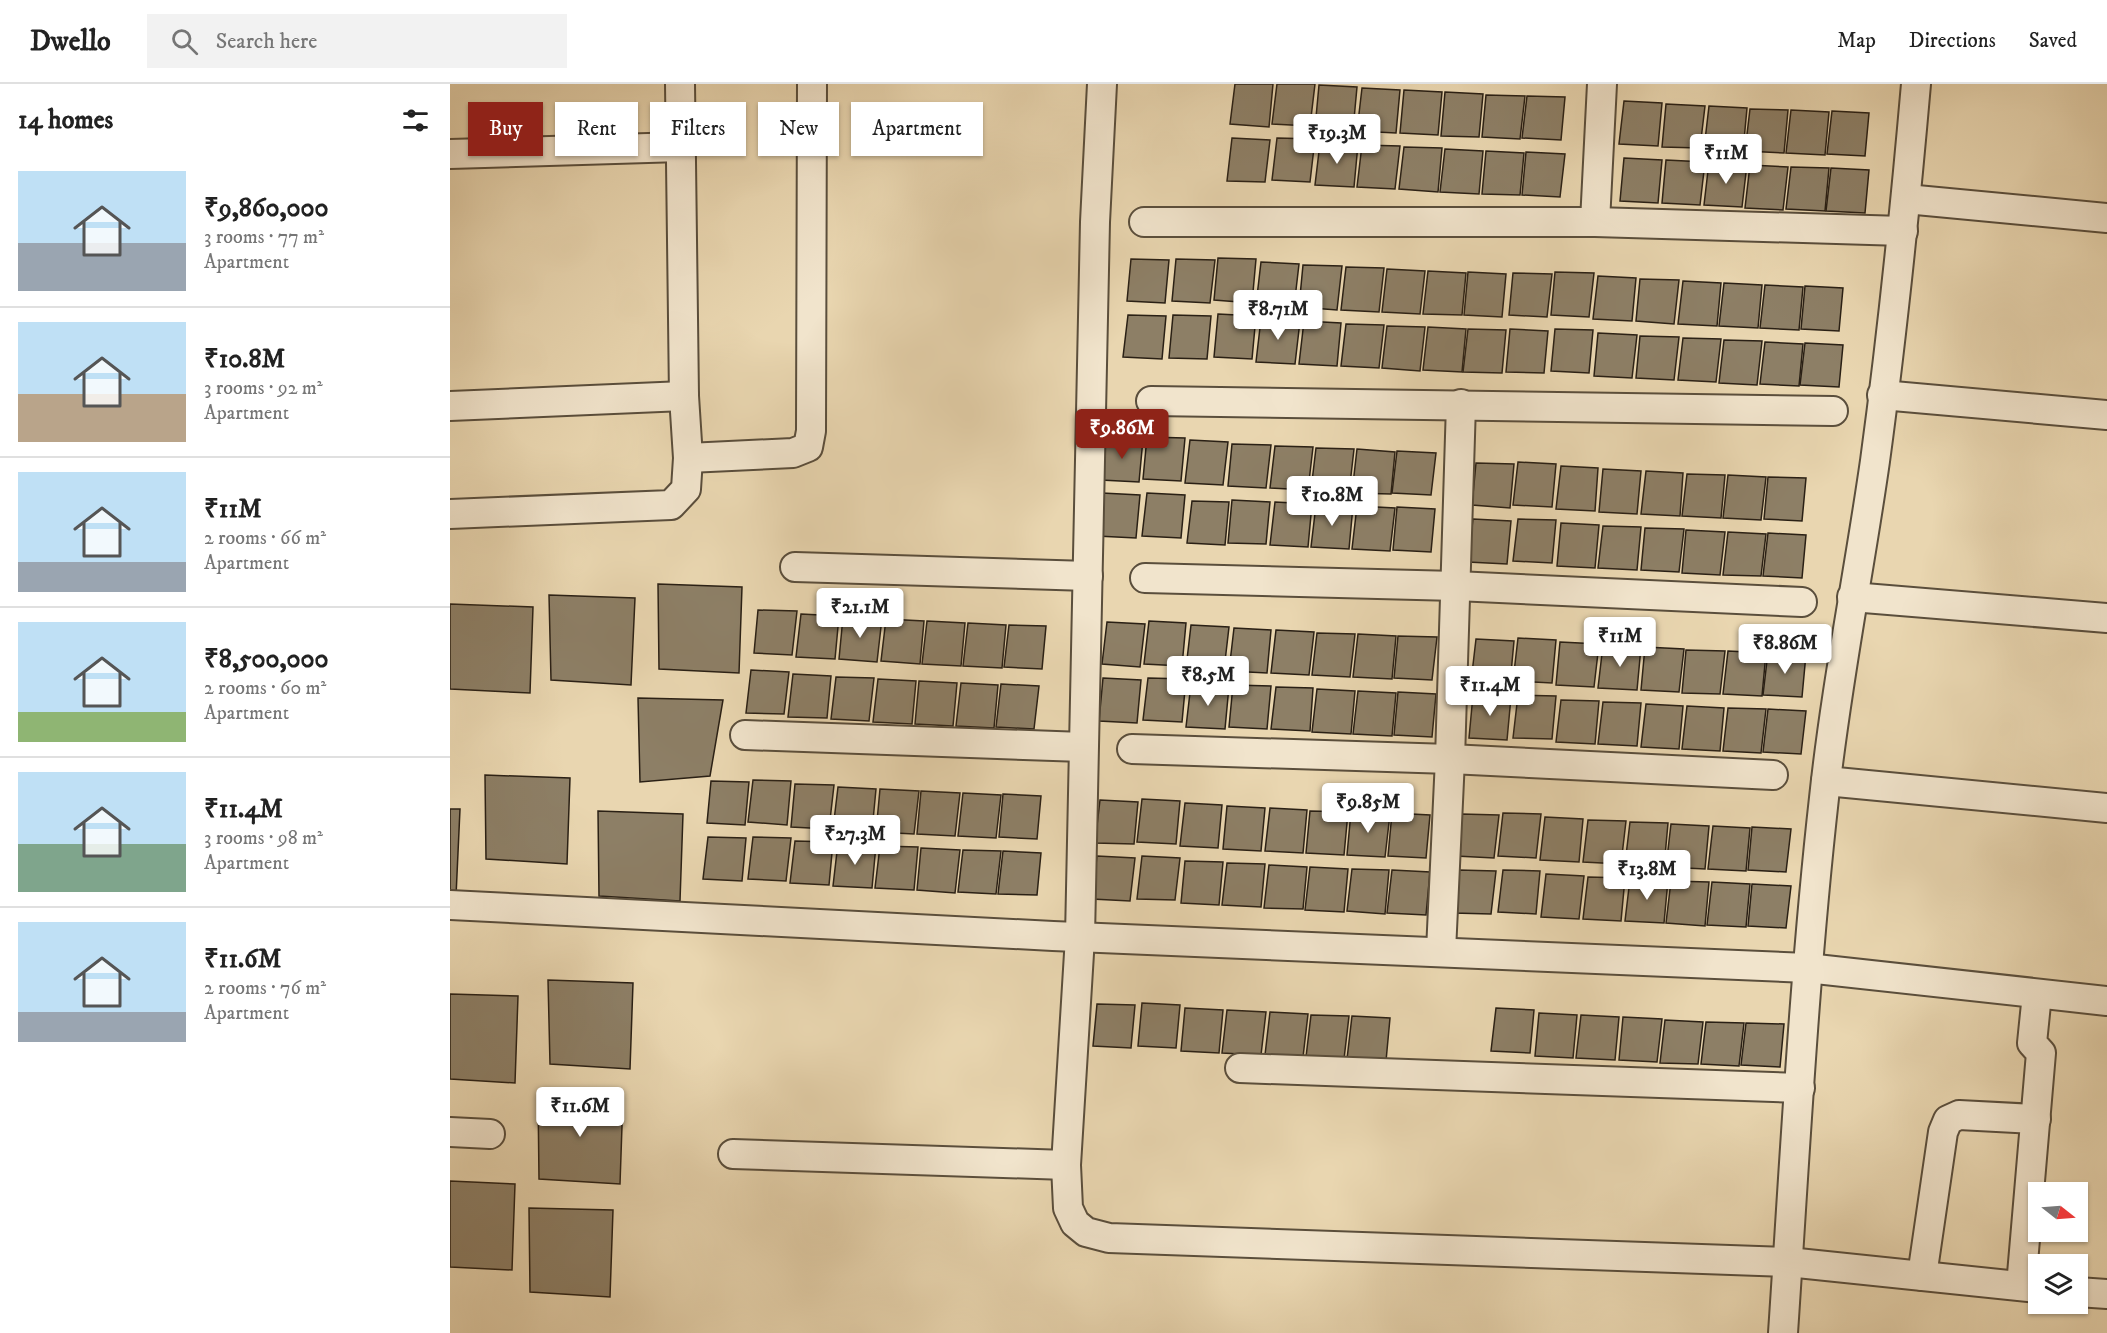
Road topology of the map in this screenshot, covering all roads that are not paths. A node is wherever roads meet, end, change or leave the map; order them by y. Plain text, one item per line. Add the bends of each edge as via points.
1 (680, 84) edge
2 (812, 84) edge
3 (1102, 84) edge
4 (1602, 84) edge
5 (1916, 84) edge
6 (680, 102) edge
7 (650, 148) edge
8 (450, 154) edge
9 (681, 156) edge
10 (1906, 199) junction
11 (2107, 218) edge
12 (1144, 222) dead end
13 (1595, 222) junction
14 (1903, 231) junction
15 (1882, 395) junction
16 (684, 396) junction
17 (1151, 401) dead end
18 (1461, 404) junction
19 (450, 406) edge
20 (1833, 411) dead end
21 (2107, 415) edge
22 (688, 458) junction
23 (450, 514) edge
24 (795, 567) dead end
25 (1088, 576) junction
26 (1145, 578) dead end
27 (1456, 586) junction
28 (1852, 597) junction
29 (1802, 602) dead end
30 (2107, 618) edge
31 (746, 735) dead end
32 (1083, 747) junction
33 (1132, 748) dead end
34 (1450, 759) junction
35 (1773, 775) dead end
36 (1826, 781) junction
37 (2107, 808) edge
38 (450, 905) edge
39 (1080, 937) junction
40 (1442, 951) junction
41 (1807, 968) junction
42 (2048, 995) junction
43 (2107, 1001) edge
44 (1240, 1068) dead end
45 (1800, 1088) junction
46 (2036, 1119) junction
47 (450, 1132) edge
48 (490, 1134) dead end
49 (733, 1154) dead end
50 (1066, 1165) junction
51 (2031, 1254) edge
52 (1788, 1262) junction
53 (1922, 1276) junction
54 (2028, 1287) edge
55 (2088, 1293) edge
56 (2107, 1294) edge
57 (1783, 1333) edge

1 - 6 street
2 - 22 street via 808,447 793,453
3 - 25 street via 1095,222
4 - 13 street
5 - 10 street
7 - 8 street
9 - 16 street
10 - 11 street
10 - 14 street
12 - 13 street
13 - 14 street
14 - 15 street
15 - 21 street
15 - 28 street
16 - 19 street
16 - 22 street
17 - 18 street
18 - 20 street
18 - 27 street
22 - 23 street via 686,489 671,505
24 - 25 street
25 - 32 street
26 - 27 street
27 - 29 street
27 - 34 street
28 - 30 street
28 - 36 street
31 - 32 street
32 - 39 street
33 - 34 street
34 - 35 street
34 - 40 street
36 - 37 street
36 - 41 street
38 - 39 street
39 - 40 street
39 - 50 street
40 - 41 street
41 - 42 street
41 - 45 street
42 - 43 street
42 - 46 street via 2032,1043 2041,1053
44 - 45 street
45 - 52 street
46 - 51 street
46 - 53 street via 1959,1115 1948,1120
47 - 48 street
49 - 50 street
50 - 52 street via 1068,1208 1075,1223 1086,1232 1109,1238
52 - 53 street
52 - 57 street
53 - 54 street
55 - 56 street

